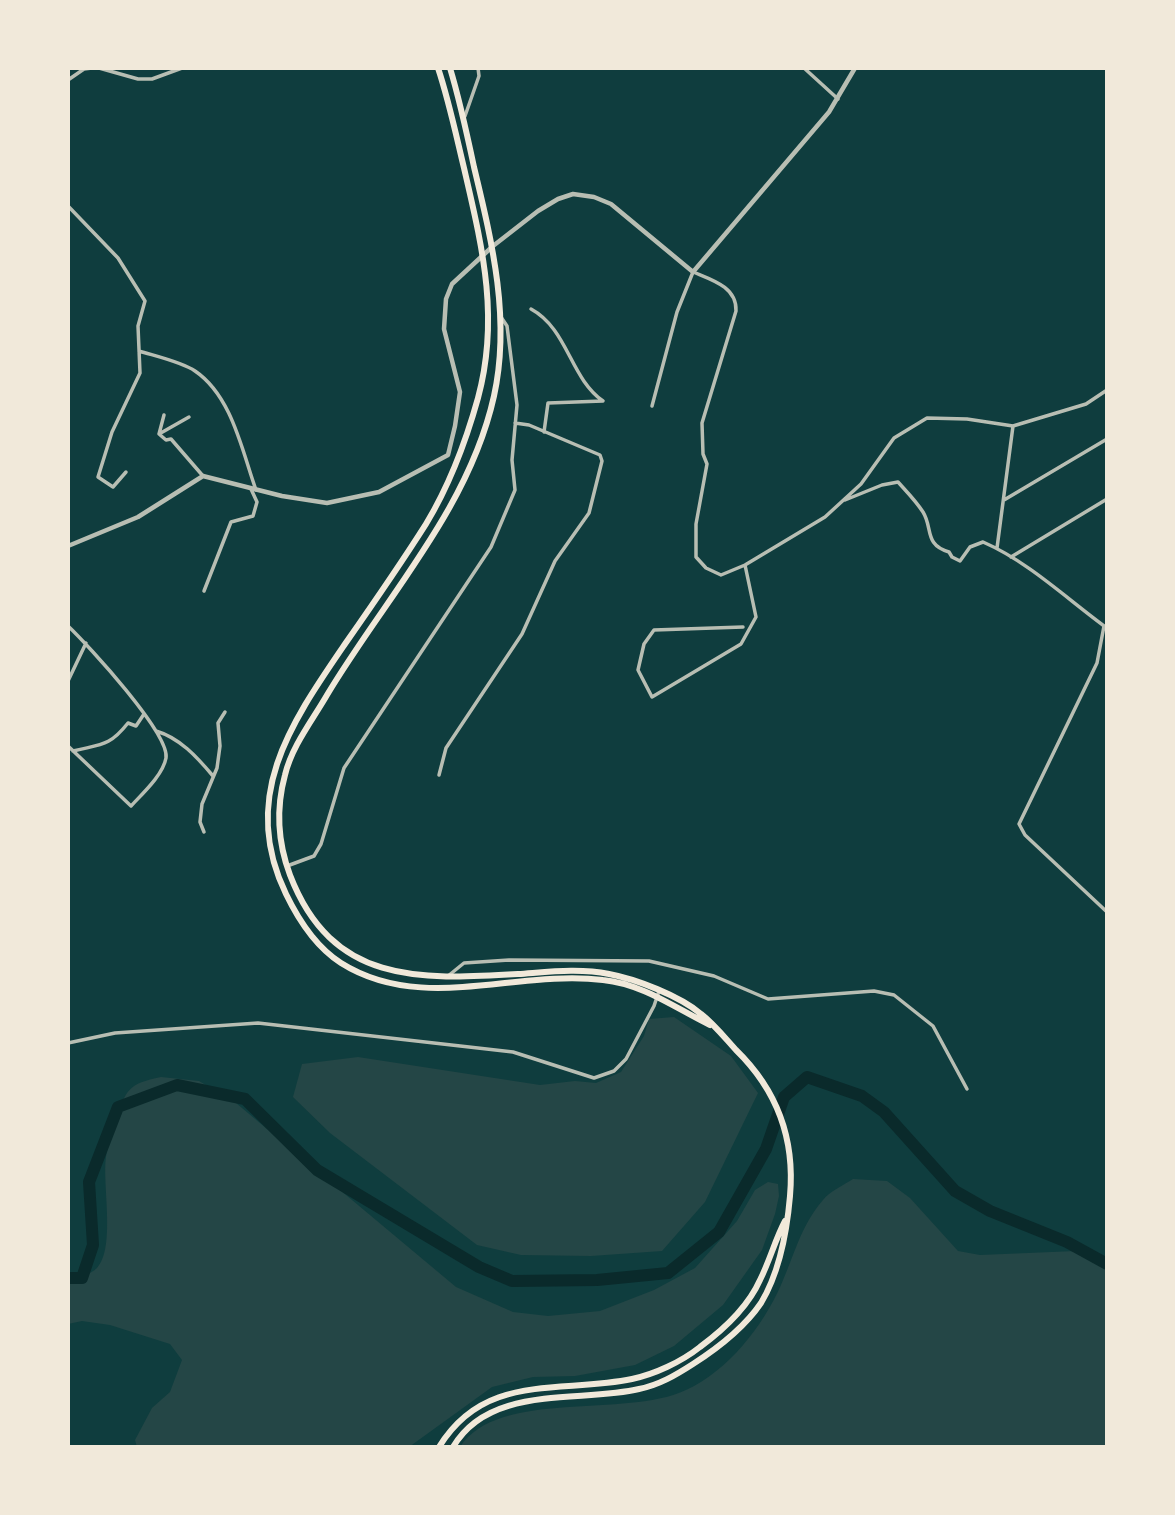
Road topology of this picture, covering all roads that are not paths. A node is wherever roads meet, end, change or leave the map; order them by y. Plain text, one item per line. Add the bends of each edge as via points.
1 (92, 68) edge
2 (99, 68) edge
3 (182, 68) edge
4 (438, 68) edge
5 (450, 68) edge
6 (478, 68) edge
7 (804, 68) edge
8 (855, 68) edge
9 (68, 80) edge
10 (838, 99) junction
11 (463, 119) junction
12 (68, 206) edge
13 (493, 246) junction
14 (484, 254) junction
15 (693, 272) junction
16 (531, 309) dead end
17 (500, 316) junction
18 (139, 351) junction
19 (1107, 390) edge
20 (652, 406) dead end
21 (164, 415) dead end
22 (189, 417) dead end
23 (515, 423) junction
24 (1013, 426) junction
25 (544, 432) junction
26 (159, 434) junction
27 (1107, 439) edge
28 (126, 472) dead end
29 (203, 476) junction
30 (254, 489) junction
31 (1107, 499) edge
32 (1004, 500) junction
33 (843, 501) junction
34 (68, 546) edge
35 (997, 548) junction
36 (1011, 557) junction
37 (745, 565) junction
38 (204, 591) dead end
39 (68, 626) edge
40 (743, 627) dead end
41 (1105, 627) edge
42 (86, 643) junction
43 (68, 681) edge
44 (225, 712) dead end
45 (144, 714) junction
46 (156, 731) junction
47 (68, 746) edge
48 (74, 751) junction
49 (439, 775) dead end
50 (213, 776) junction
51 (204, 832) dead end
52 (287, 866) junction
53 (1107, 912) edge
54 (448, 976) junction
55 (659, 994) junction
56 (68, 1043) edge
57 (967, 1089) dead end
58 (788, 1216) junction
59 (439, 1447) edge
60 (453, 1447) edge

1 - 9 street
2 - 3 street via 138,79
4 - 14 highway
5 - 11 highway
6 - 11 street
7 - 10 street
8 - 10 street
10 - 15 street
11 - 13 highway
12 - 18 street via 118,258 145,301 138,326
13 - 14 street
13 - 15 street via 558,199 573,194 611,204
13 - 17 highway
14 - 30 street via 452,284 446,299 444,329 460,392 447,455 379,492 327,503
14 - 55 highway via 487,345 478,400 448,482 428,521 329,668 276,762 266,817 273,862 297,917 317,942 339,961 379,981 429,988 575,977
15 - 20 street via 677,312
15 - 37 street via 719,283 737,302 702,423 707,464 696,524 696,557 721,575
16 - 25 street via 553,325 587,387 603,401 548,402
17 - 23 street via 507,326
17 - 52 highway via 494,396 474,460 439,525 292,752 279,815
18 - 28 street via 141,373 112,432 98,477 113,486
18 - 30 street via 195,370 209,384 232,417
19 - 24 street via 1086,404
21 - 26 street
22 - 26 street
23 - 25 street
23 - 52 street via 515,490 491,547 344,768 321,844 313,856
24 - 32 street
24 - 33 street via 927,418 894,438
25 - 49 street via 600,455 603,461 589,513 555,561 522,634 446,748
26 - 29 street via 171,439
27 - 32 street
29 - 30 street
29 - 34 street via 138,517
30 - 38 street via 253,516 231,522
31 - 36 street
32 - 35 street
33 - 35 street via 898,482 925,515 930,539 941,550 960,561 970,547 983,542
33 - 37 street via 825,517
35 - 36 street
36 - 41 street
37 - 40 street via 756,617 741,644 652,697 638,670 644,644 654,630
39 - 42 street
41 - 53 street via 1097,663 1019,824 1025,835
42 - 43 street
42 - 45 street
44 - 50 street via 218,723 220,746
45 - 46 street
45 - 48 street via 136,726 128,723 105,746
46 - 48 street via 166,758 152,784 131,806
46 - 50 street via 185,745
47 - 48 street
50 - 51 street via 202,804
52 - 54 highway via 306,909 327,935 361,962 392,972
54 - 55 highway via 579,971 611,974
54 - 57 street via 464,963 475,962 649,961 714,976 768,999 874,991 894,995 933,1026
55 - 56 street via 626,1059 614,1071 594,1079 513,1052 258,1023 115,1033
55 - 58 highway via 702,1014 760,1077 775,1101 785,1126 791,1169
58 - 59 highway via 750,1298 700,1348 631,1379 498,1396 464,1416
58 - 60 highway via 777,1264 761,1302 707,1355 659,1384 635,1391 512,1405 492,1412

